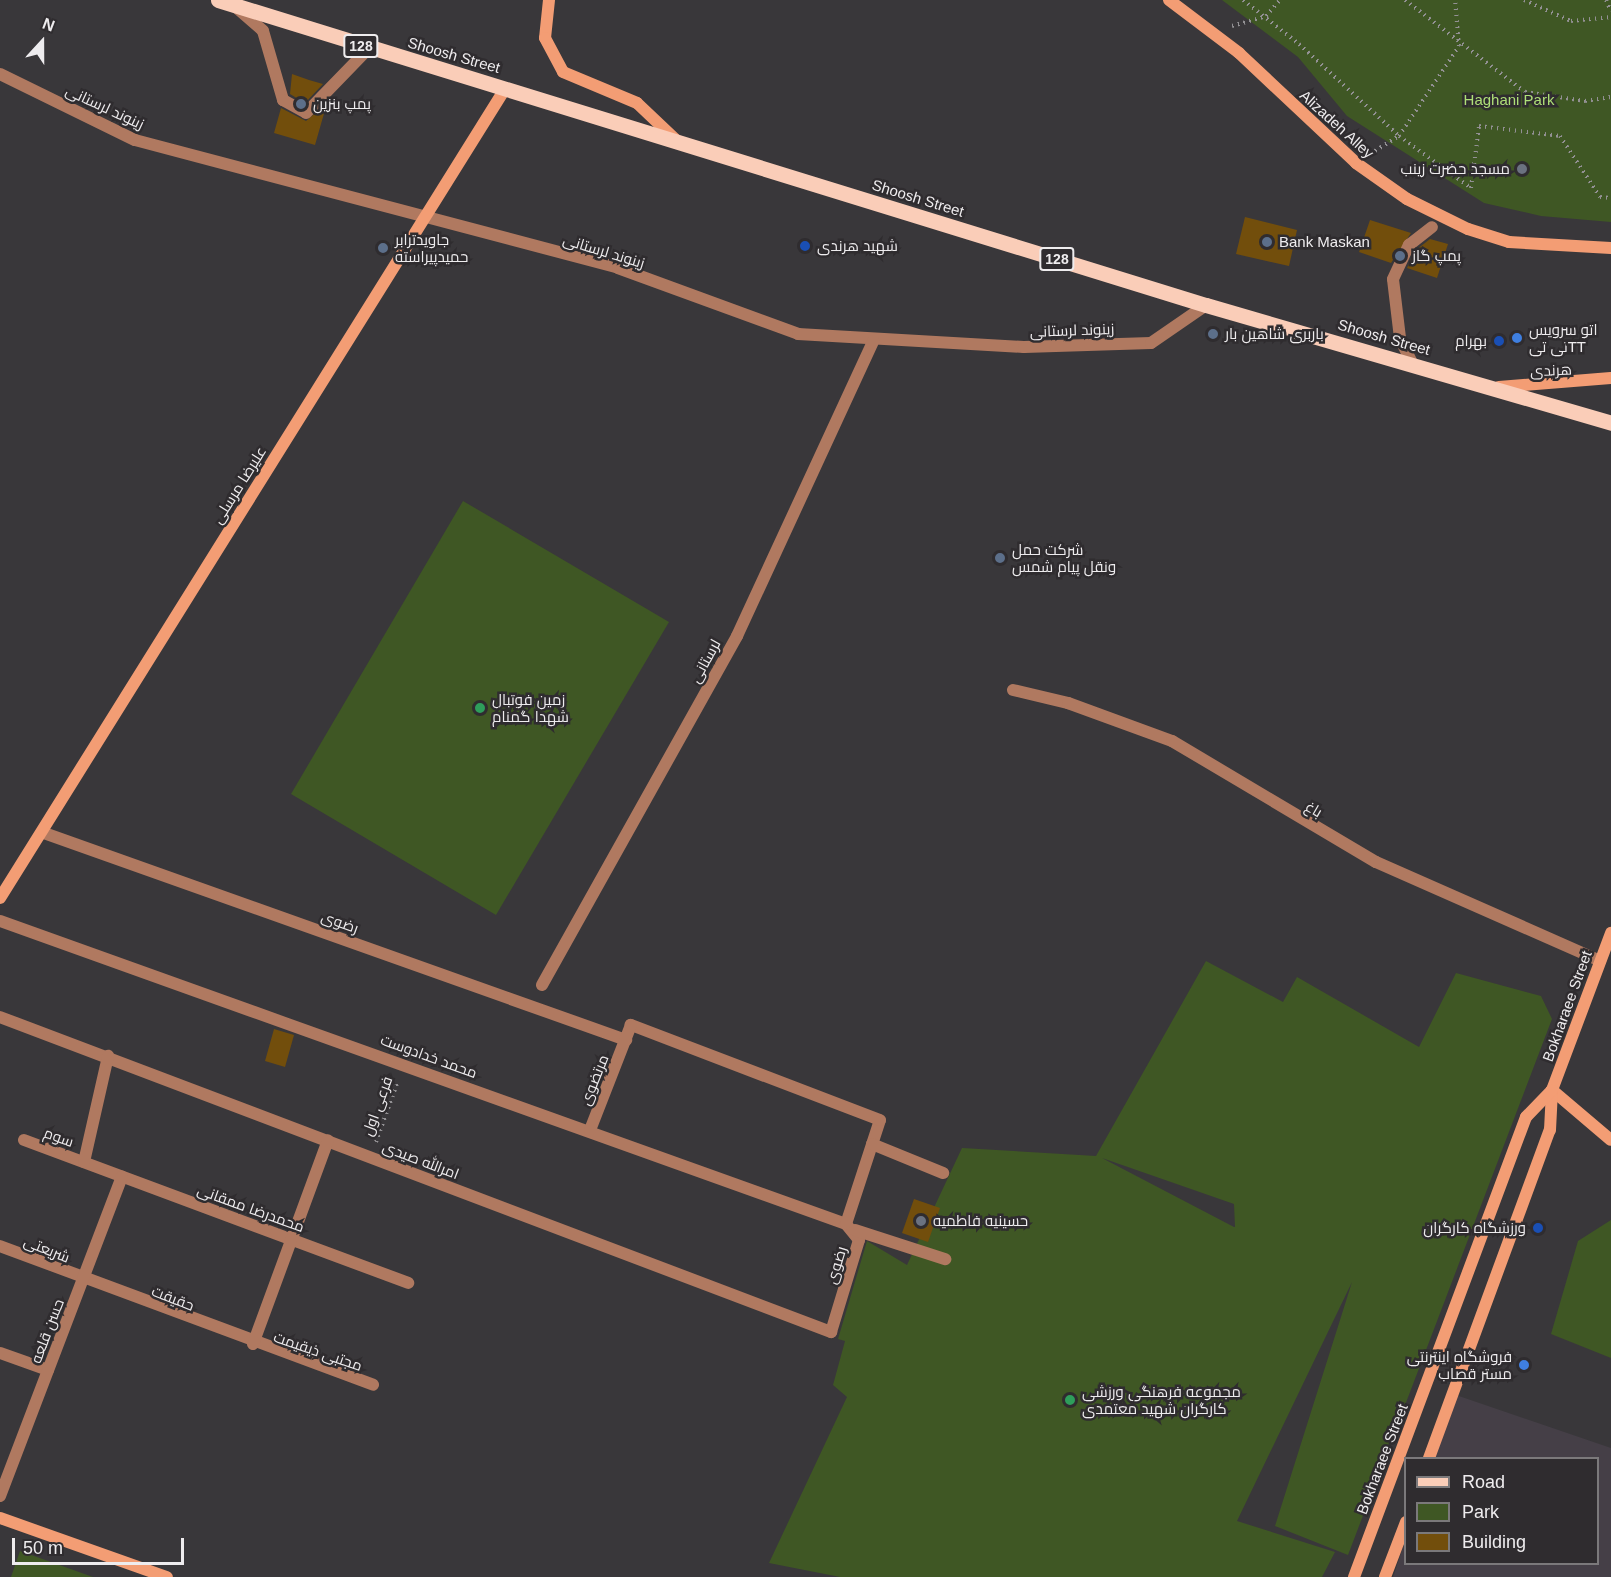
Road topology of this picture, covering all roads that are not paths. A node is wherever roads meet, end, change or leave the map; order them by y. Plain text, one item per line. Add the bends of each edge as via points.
1 (549, 0) edge
2 (1169, 0) edge
3 (224, 2) edge
4 (368, 49) junction
5 (0, 74) edge
6 (505, 89) junction
7 (678, 143) junction
8 (424, 219) junction
9 (1432, 227) dead end
10 (1611, 248) edge
11 (1206, 305) junction
12 (873, 341) junction
13 (1412, 363) junction
14 (1611, 378) edge
15 (1491, 388) junction
16 (1611, 423) edge
17 (1013, 690) dead end
18 (44, 833) junction
19 (0, 897) edge
20 (0, 921) edge
21 (1611, 933) edge
22 (1600, 961) junction
23 (542, 985) dead end
24 (0, 1017) edge
25 (626, 1040) junction
26 (108, 1056) junction
27 (1552, 1090) junction
28 (590, 1130) junction
29 (24, 1140) dead end
30 (328, 1140) junction
31 (1611, 1140) edge
32 (872, 1144) junction
33 (84, 1162) junction
34 (943, 1173) dead end
35 (122, 1176) junction
36 (850, 1227) junction
37 (293, 1240) junction
38 (0, 1246) edge
39 (945, 1259) dead end
40 (83, 1279) junction
41 (408, 1283) dead end
42 (831, 1332) joint
43 (253, 1344) junction
44 (0, 1353) edge
45 (48, 1370) junction
46 (373, 1385) dead end
47 (1429, 1457) edge
48 (0, 1496) edge
49 (0, 1518) edge
50 (1404, 1527) edge
51 (167, 1577) edge
52 (1354, 1577) edge
53 (1385, 1577) edge

1 - 7 street via 545,38 564,72 637,103
2 - 10 street, Alizadeh Alley via 1212,31 1356,163 1407,199 1488,236
3 - 4 main road, Shoosh Street / 128
3 - 4 street via 263,31 283,100 306,113
4 - 6 main road, Shoosh Street / 128
5 - 8 street, زینوند لرستانی via 135,140
6 - 7 main road, Shoosh Street / 128
6 - 8 street, علیرضا مرسلی
7 - 11 main road, Shoosh Street / 128
8 - 12 street, زینوند لرستانی via 618,268 798,334
8 - 18 street, علیرضا مرسلی
9 - 13 street via 1409,245 1393,279 1400,338
11 - 12 street, زینوند لرستانی via 1151,343 1024,347
11 - 13 main road, Shoosh Street / 128
12 - 23 street, لرستانی via 736,636
13 - 15 main road, Shoosh Street / 128
14 - 15 street, هرندی via 1587,384
15 - 16 main road, Shoosh Street / 128
17 - 22 street, باغ via 1068,703 1172,741 1376,862
18 - 19 street, علیرضا مرسلی
18 - 25 street, رضوی
20 - 28 street, محمد خدادوست
21 - 22 street, Bokharaee Street
22 - 27 street, Bokharaee Street
24 - 26 street, امرالله صیدی
25 - 28 street, مرتضوی
25 - 32 street, رضوی via 631,1025 880,1120
26 - 30 street, امرالله صیدی
26 - 33 street
27 - 31 street
27 - 47 street, Bokharaee Street via 1550,1130
27 - 52 street, Bokharaee Street via 1526,1117
28 - 36 street, محمد خدادوست
29 - 33 street, سوم
30 - 37 street
30 - 42 street, امرالله صیدی
32 - 34 street
32 - 36 street, رضوی
33 - 35 street, محمدرضا ممقانی
35 - 37 street, محمدرضا ممقانی
35 - 40 street, حسن قلعه
36 - 39 street, محمد خدادوست
36 - 42 street, رضوی via 859,1240
37 - 41 street, محمدرضا ممقانی
37 - 43 street
38 - 40 street, شریعتی
40 - 43 street, حقیقت
40 - 45 street, حسن قلعه
43 - 46 street, مجتبی ذیقیمت
44 - 45 street
45 - 48 street, حسن قلعه
49 - 51 street
50 - 53 street

